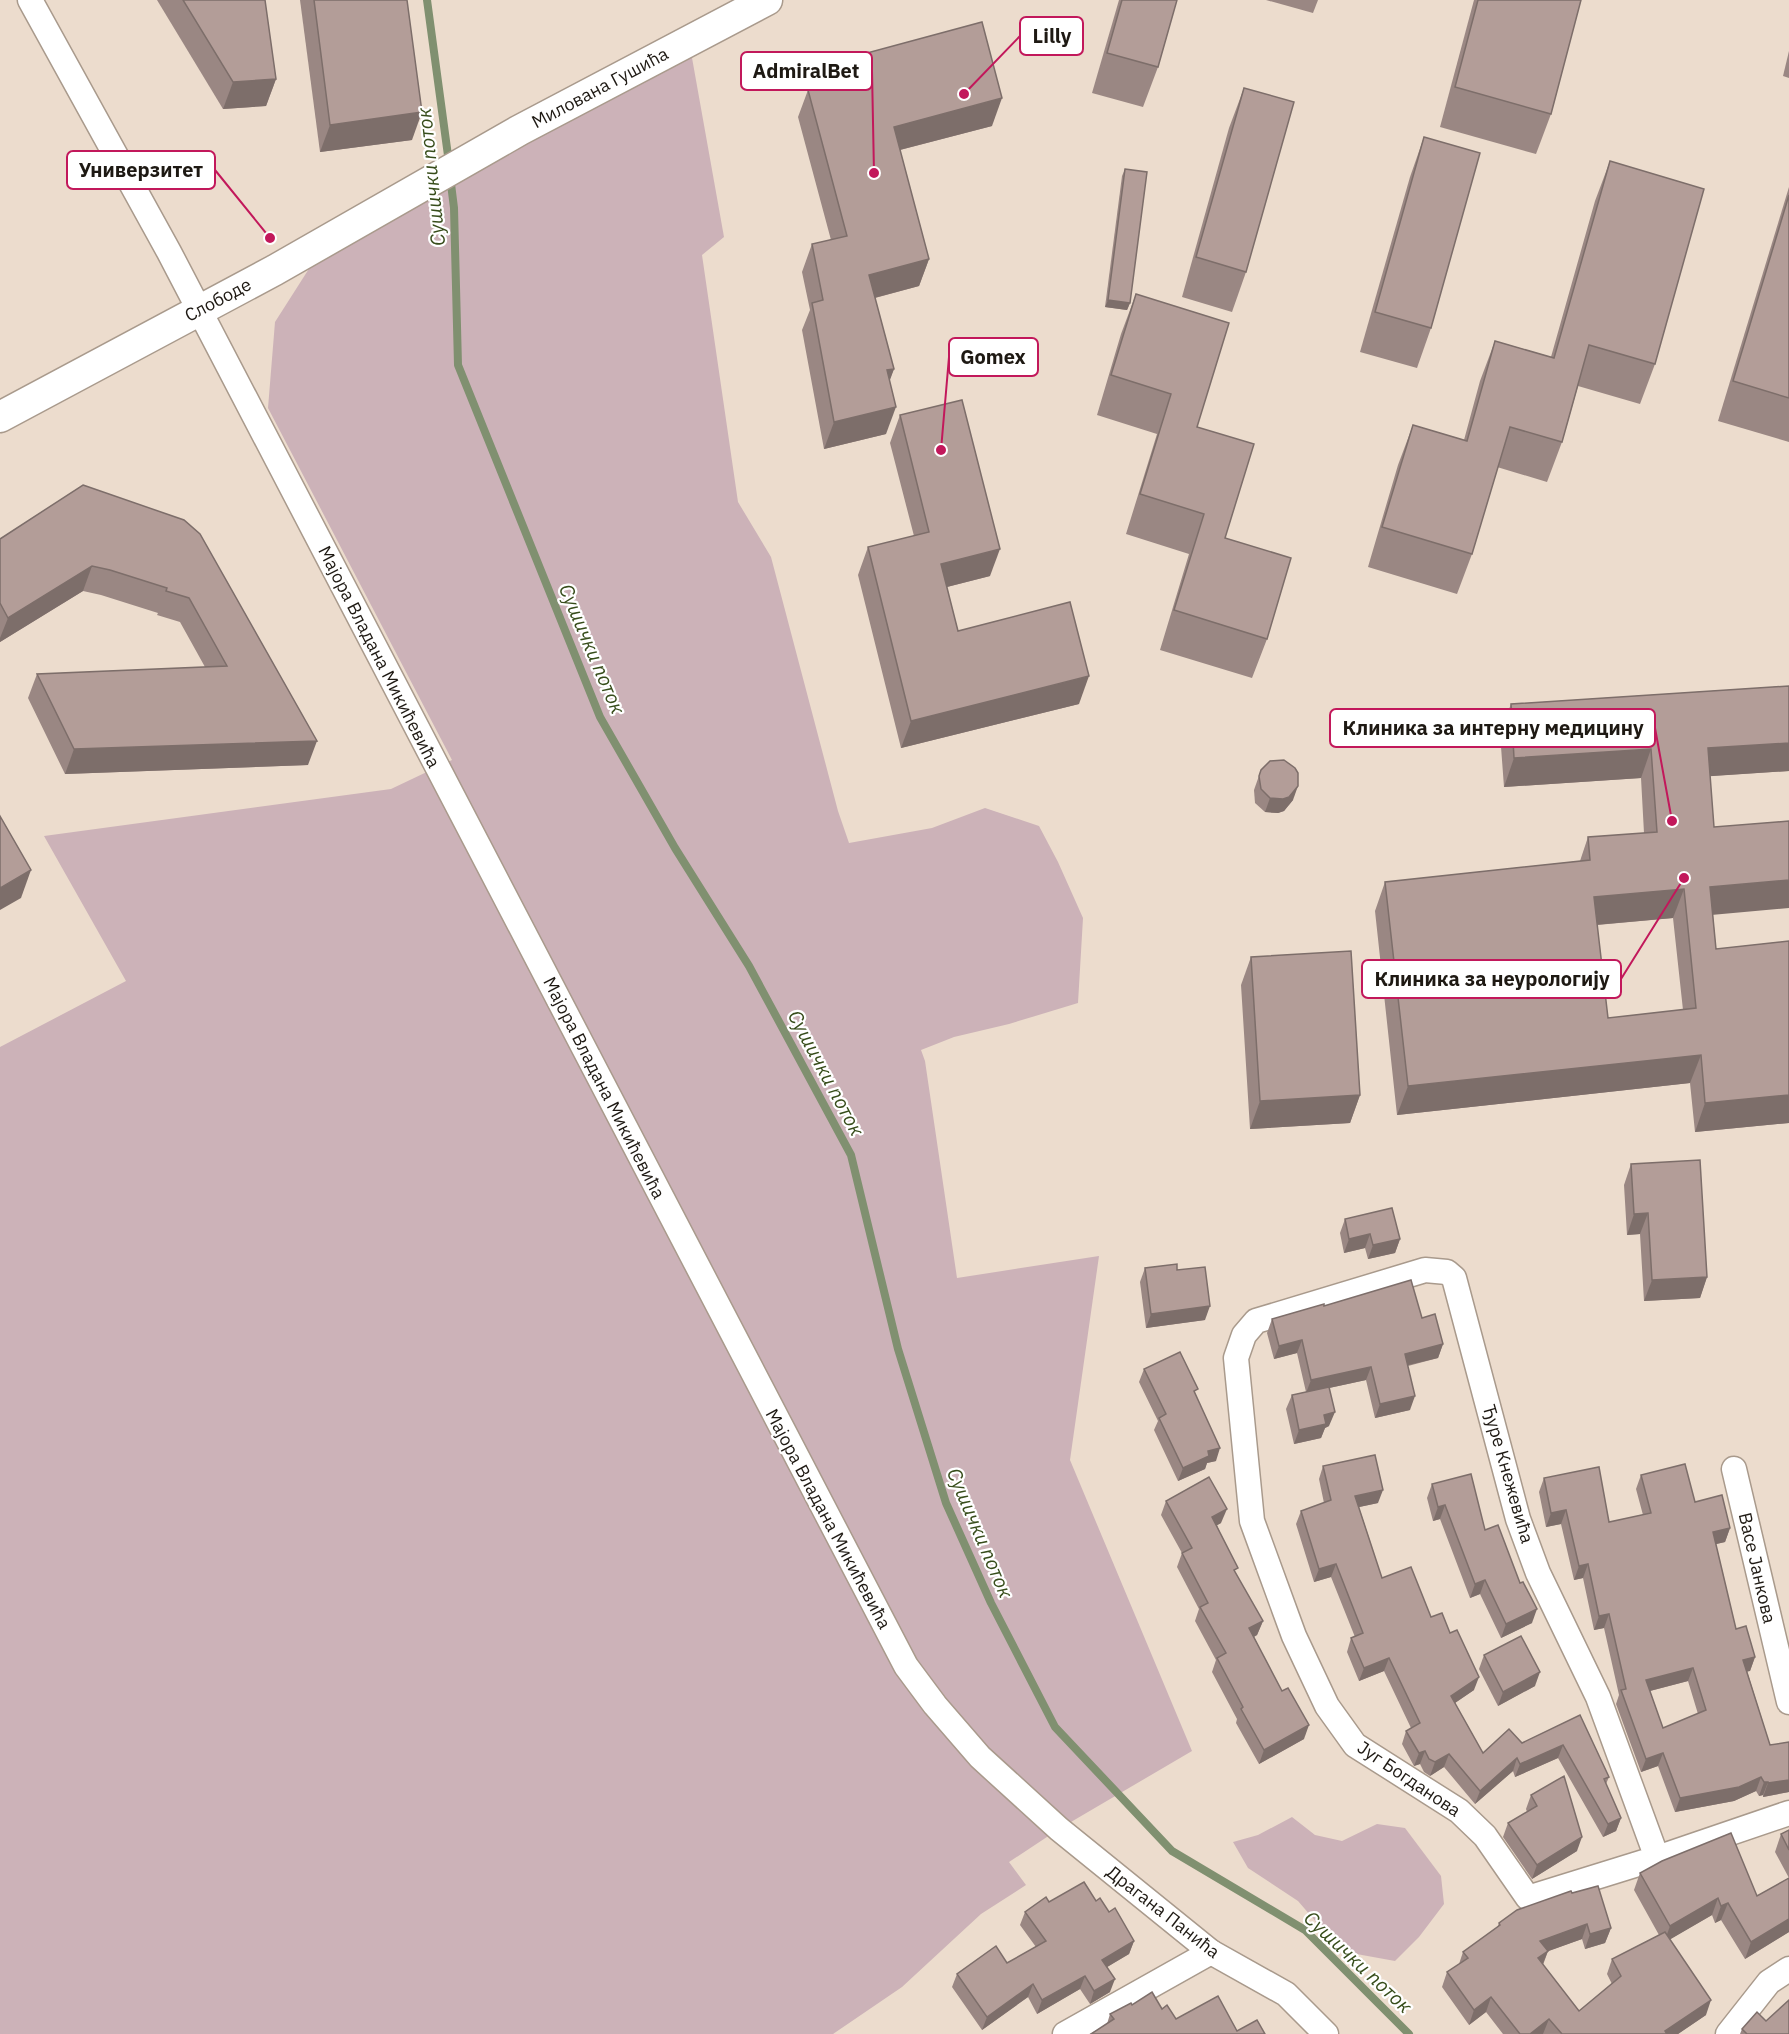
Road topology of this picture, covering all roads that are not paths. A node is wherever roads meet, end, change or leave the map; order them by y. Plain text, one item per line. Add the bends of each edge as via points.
1 (30, 0) edge
2 (766, 0) edge
3 (434, 178) joint
4 (199, 310) junction
5 (0, 417) edge
6 (1256, 1322) joint
7 (1734, 1469) dead end
8 (1789, 1702) edge
9 (1789, 1813) edge
10 (1059, 1828) joint
11 (1657, 1858) junction
12 (1211, 1952) junction
13 (1789, 1969) edge
14 (1065, 2034) edge
15 (1326, 2034) edge
16 (1728, 2034) edge

1 - 4 street, Мајора Владана Микићевића
2 - 3 street, Милована Гушића
3 - 4 street, Слободе
4 - 5 street, Слободе
4 - 10 street, Мајора Владана Микићевића via 906,1665 980,1757
6 - 11 street, Југ Богданова via 1244,1335 1236,1358 1252,1521 1294,1636 1327,1706 1355,1745 1459,1811 1485,1836 1528,1898
6 - 11 street, Ђуре Кнежевића via 1425,1270 1447,1272 1454,1278 1518,1519 1538,1573 1598,1697
7 - 8 street, Васе Јанкова
9 - 11 street, Југ Богданова
10 - 12 street, Драгана Панића
12 - 14 street
12 - 15 street, Драгана Панића via 1286,1994
13 - 16 street via 1769,1982

